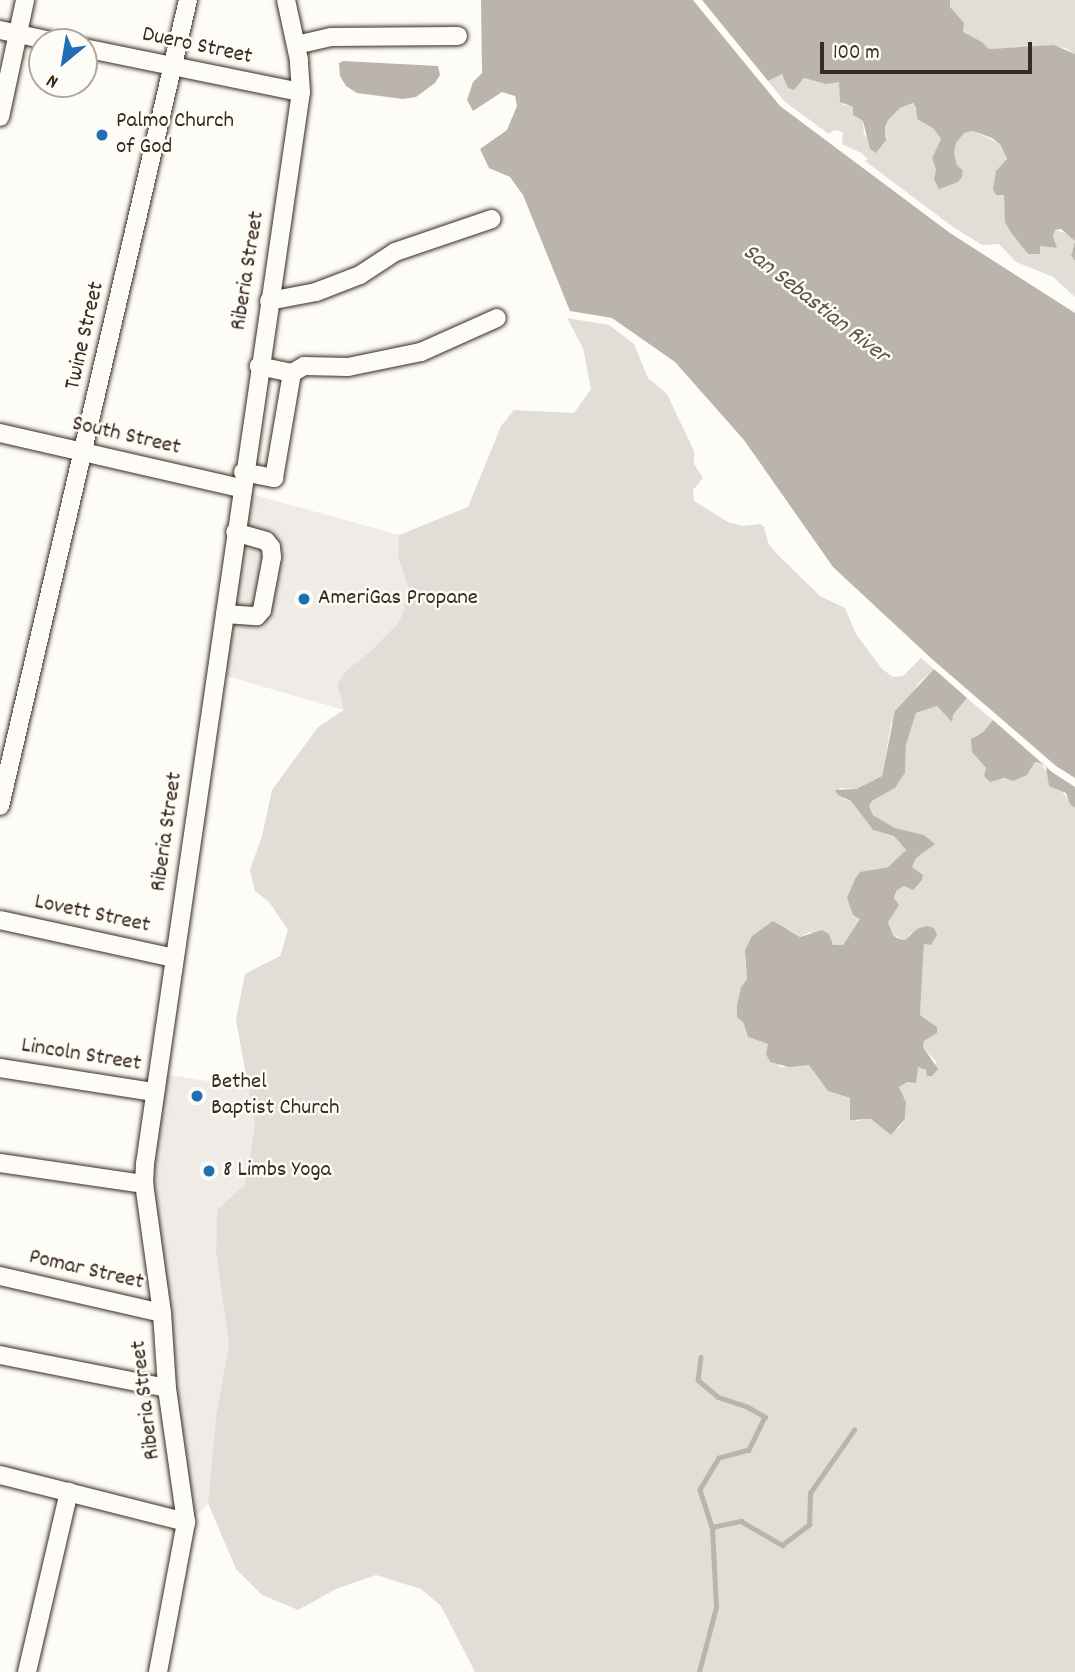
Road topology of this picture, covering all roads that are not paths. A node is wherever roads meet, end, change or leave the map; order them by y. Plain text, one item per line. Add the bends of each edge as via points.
1 (25, 0) edge
2 (188, 0) edge
3 (286, 0) edge
4 (9, 32) edge
5 (28, 36) edge
6 (458, 36) dead end
7 (296, 45) junction
8 (98, 51) edge
9 (173, 67) junction
10 (301, 93) junction
11 (0, 117) edge
12 (492, 219) dead end
13 (269, 301) junction
14 (497, 318) dead end
15 (259, 366) junction
16 (292, 373) junction
17 (0, 433) edge
18 (85, 453) junction
19 (242, 480) junction
20 (235, 532) junction
21 (225, 614) junction
22 (0, 806) edge
23 (0, 920) edge
24 (174, 957) junction
25 (0, 1068) edge
26 (154, 1092) junction
27 (0, 1163) edge
28 (144, 1184) junction
29 (0, 1276) edge
30 (162, 1313) junction
31 (0, 1354) edge
32 (167, 1388) junction
33 (0, 1475) edge
34 (69, 1492) junction
35 (186, 1522) junction
36 (27, 1672) edge
37 (158, 1672) edge

1 - 4 street
2 - 9 street, Twine Street
3 - 7 street, Riberia Street
4 - 5 street
4 - 11 street
6 - 7 street via 331,37
7 - 10 street, Riberia Street
8 - 9 street, Duero Street
9 - 10 street, Duero Street
9 - 18 street, Twine Street
10 - 13 street, Riberia Street
12 - 13 street via 395,252 360,275 316,292
13 - 15 street, Riberia Street
14 - 16 street via 421,352 348,367 304,366
15 - 16 street
15 - 19 street, Riberia Street
16 - 19 street, South Street via 274,478
17 - 18 street, South Street
18 - 19 street, South Street
18 - 22 street, Twine Street
19 - 20 street, Riberia Street
20 - 21 street, Riberia Street
20 - 21 street via 266,541 272,557 262,610 257,616
21 - 24 street, Riberia Street
23 - 24 street, Lovett Street
24 - 26 street, Riberia Street
25 - 26 street, Lincoln Street
26 - 28 street, Riberia Street
27 - 28 street
28 - 30 street, Riberia Street
29 - 30 street, Pomar Street
30 - 32 street, Riberia Street
31 - 32 street
32 - 35 street, Riberia Street
33 - 34 street
34 - 35 street
34 - 36 street
35 - 37 street, Riberia Street

